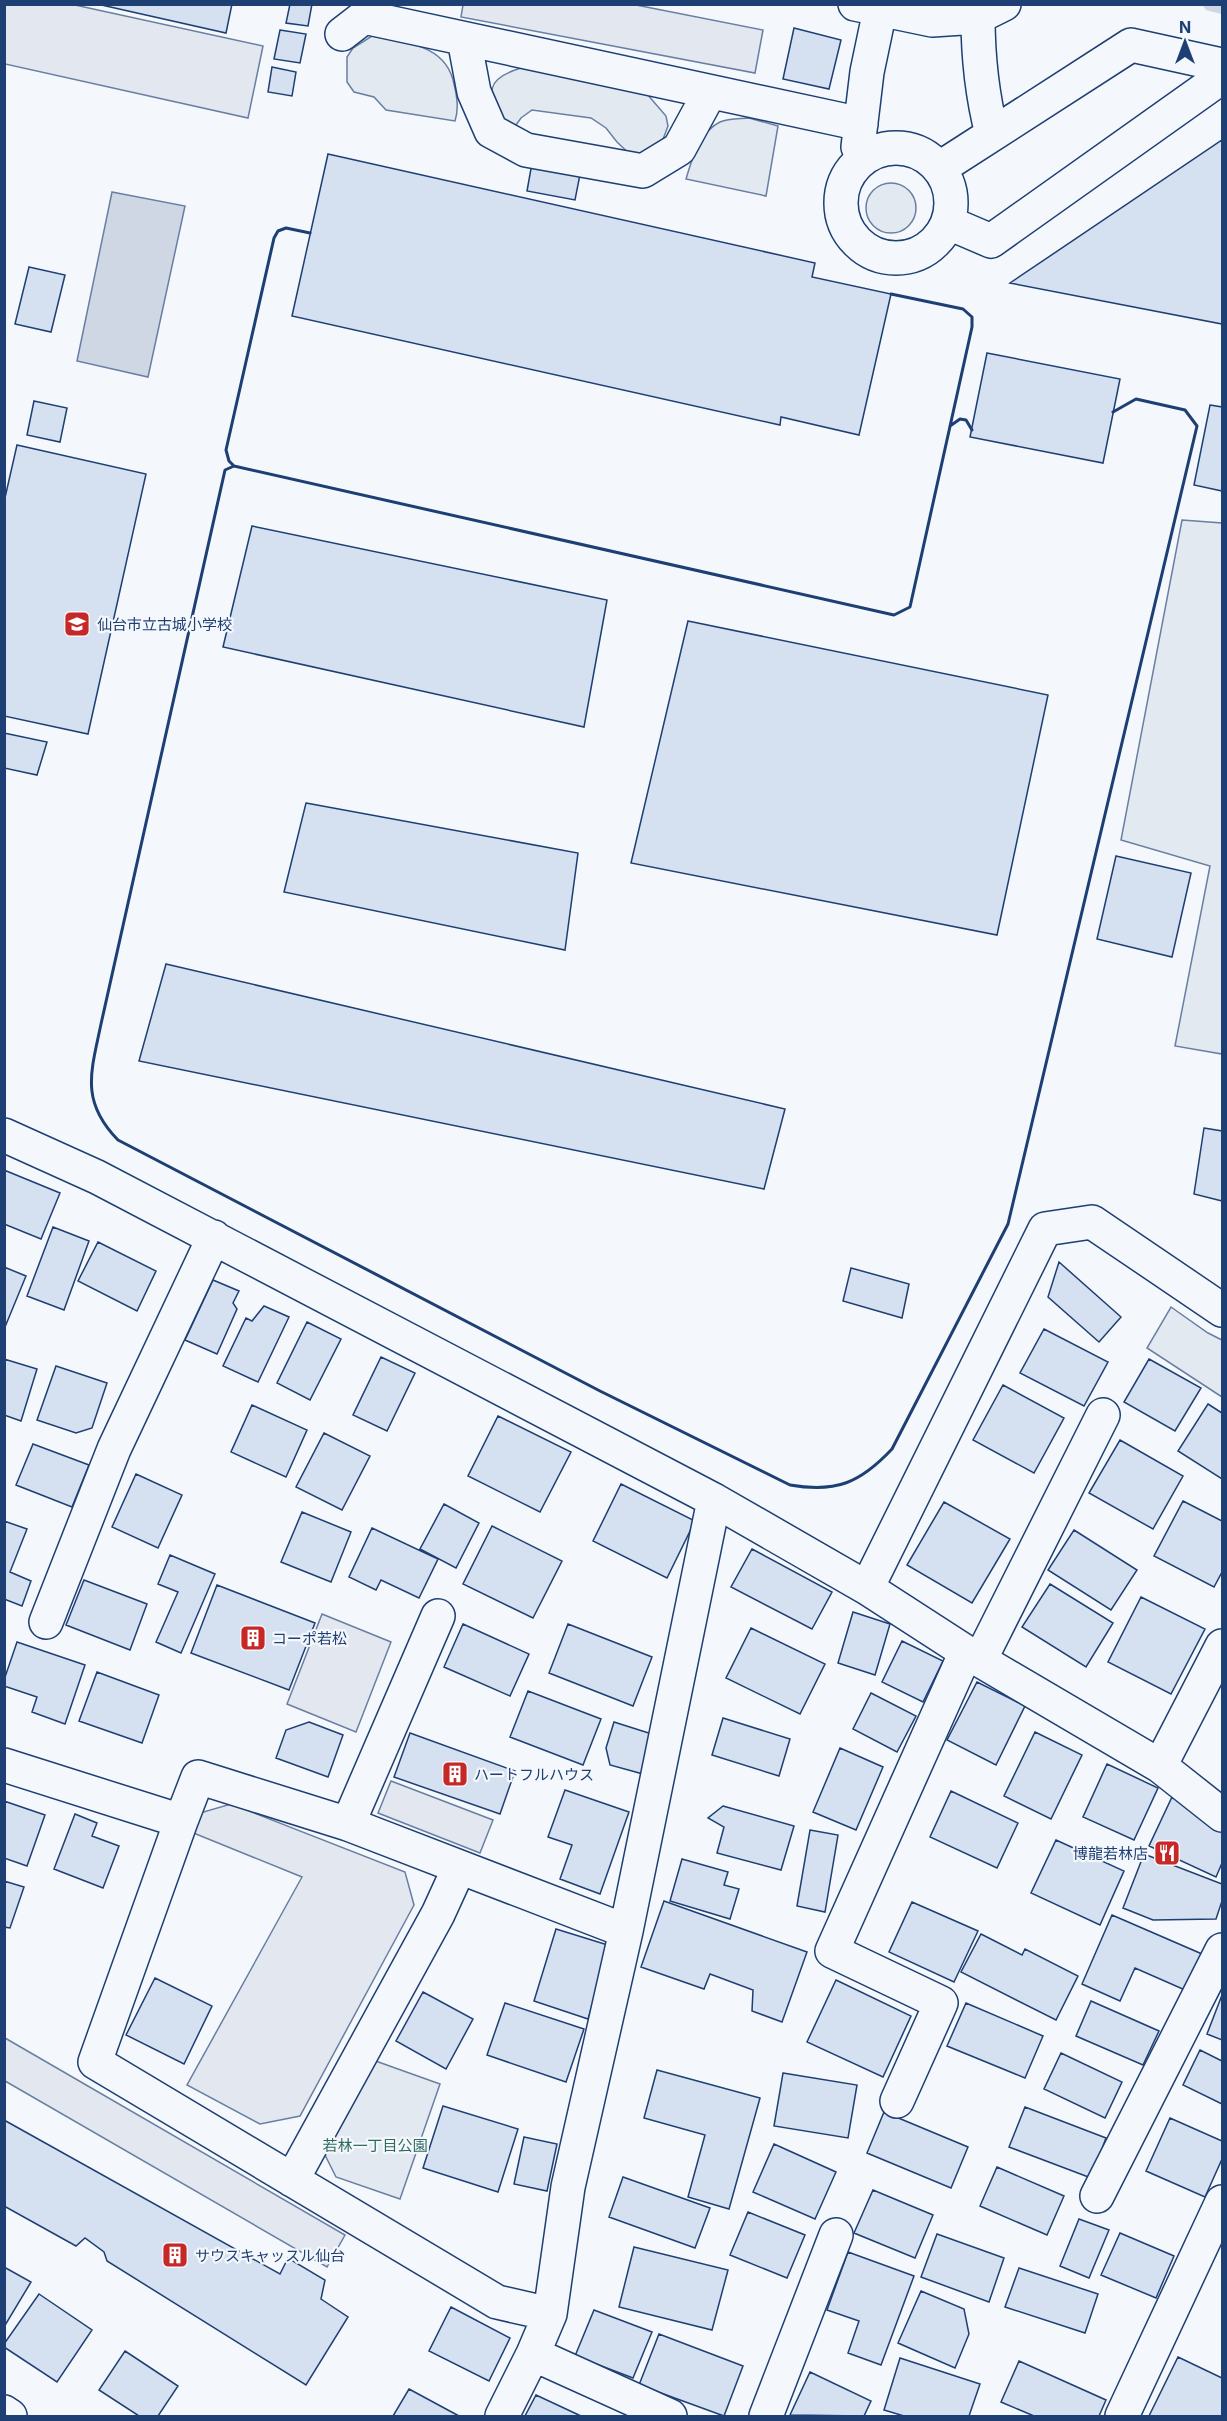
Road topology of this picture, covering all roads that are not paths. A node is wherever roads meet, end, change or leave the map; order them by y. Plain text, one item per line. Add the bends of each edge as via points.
1 (868, 7) edge
2 (991, 11) edge
3 (342, 34) dead end
4 (464, 39) junction
5 (1222, 65) edge
6 (1222, 77) edge
7 (710, 92) junction
8 (861, 124) junction
9 (992, 134) junction
10 (856, 165) junction
11 (940, 168) junction
12 (949, 222) junction
13 (4, 1135) edge
14 (214, 1237) junction
15 (1222, 1310) edge
16 (1103, 1415) dead end
17 (714, 1500) junction
18 (867, 1588) junction
19 (438, 1616) dead end
20 (46, 1622) dead end
21 (1222, 1646) edge
22 (973, 1656) junction
23 (4, 1765) edge
24 (1160, 1766) junction
25 (1222, 1815) edge
26 (181, 1821) junction
27 (348, 1824) junction
28 (459, 1868) junction
29 (626, 1931) junction
30 (1222, 1950) edge
31 (897, 2101) dead end
32 (292, 2180) junction
33 (1097, 2196) dead end
34 (1222, 2202) edge
35 (836, 2235) dead end
36 (550, 2314) junction
37 (533, 2354) junction
38 (4, 2412) edge
39 (10, 2416) edge
40 (502, 2416) edge
41 (670, 2416) edge
42 (766, 2416) edge
43 (1122, 2416) edge

1 - 2 street via 932,20
1 - 8 street
2 - 9 street via 978,51 982,98
3 - 4 street via 363,17
4 - 7 street
4 - 7 street via 474,92 491,131 526,150 643,171 679,149
5 - 9 street via 1131,45
6 - 12 street via 991,241
7 - 8 street
8 - 10 street
9 - 11 street
10 - 11 street via 889,148 908,149 926,156
10 - 12 street via 841,196 842,214 858,244 873,254 908,258 925,251 940,239
11 - 12 street via 952,203
13 - 14 street via 97,1176
14 - 17 street
14 - 20 street via 114,1449
15 - 18 street via 1092,1222 1045,1229
16 - 22 street
17 - 18 street
17 - 29 street
18 - 22 street
19 - 27 street
21 - 24 street
22 - 24 street
22 - 31 street via 832,1951 941,2003
23 - 26 street
24 - 25 street
26 - 27 street via 198,1777
26 - 32 street via 95,2062
27 - 28 street
28 - 29 street
28 - 32 street via 438,1914
29 - 36 street via 568,2187
30 - 33 street
32 - 36 street via 497,2302
34 - 43 street
35 - 42 street
36 - 37 street
37 - 40 street
37 - 41 street
38 - 39 street

